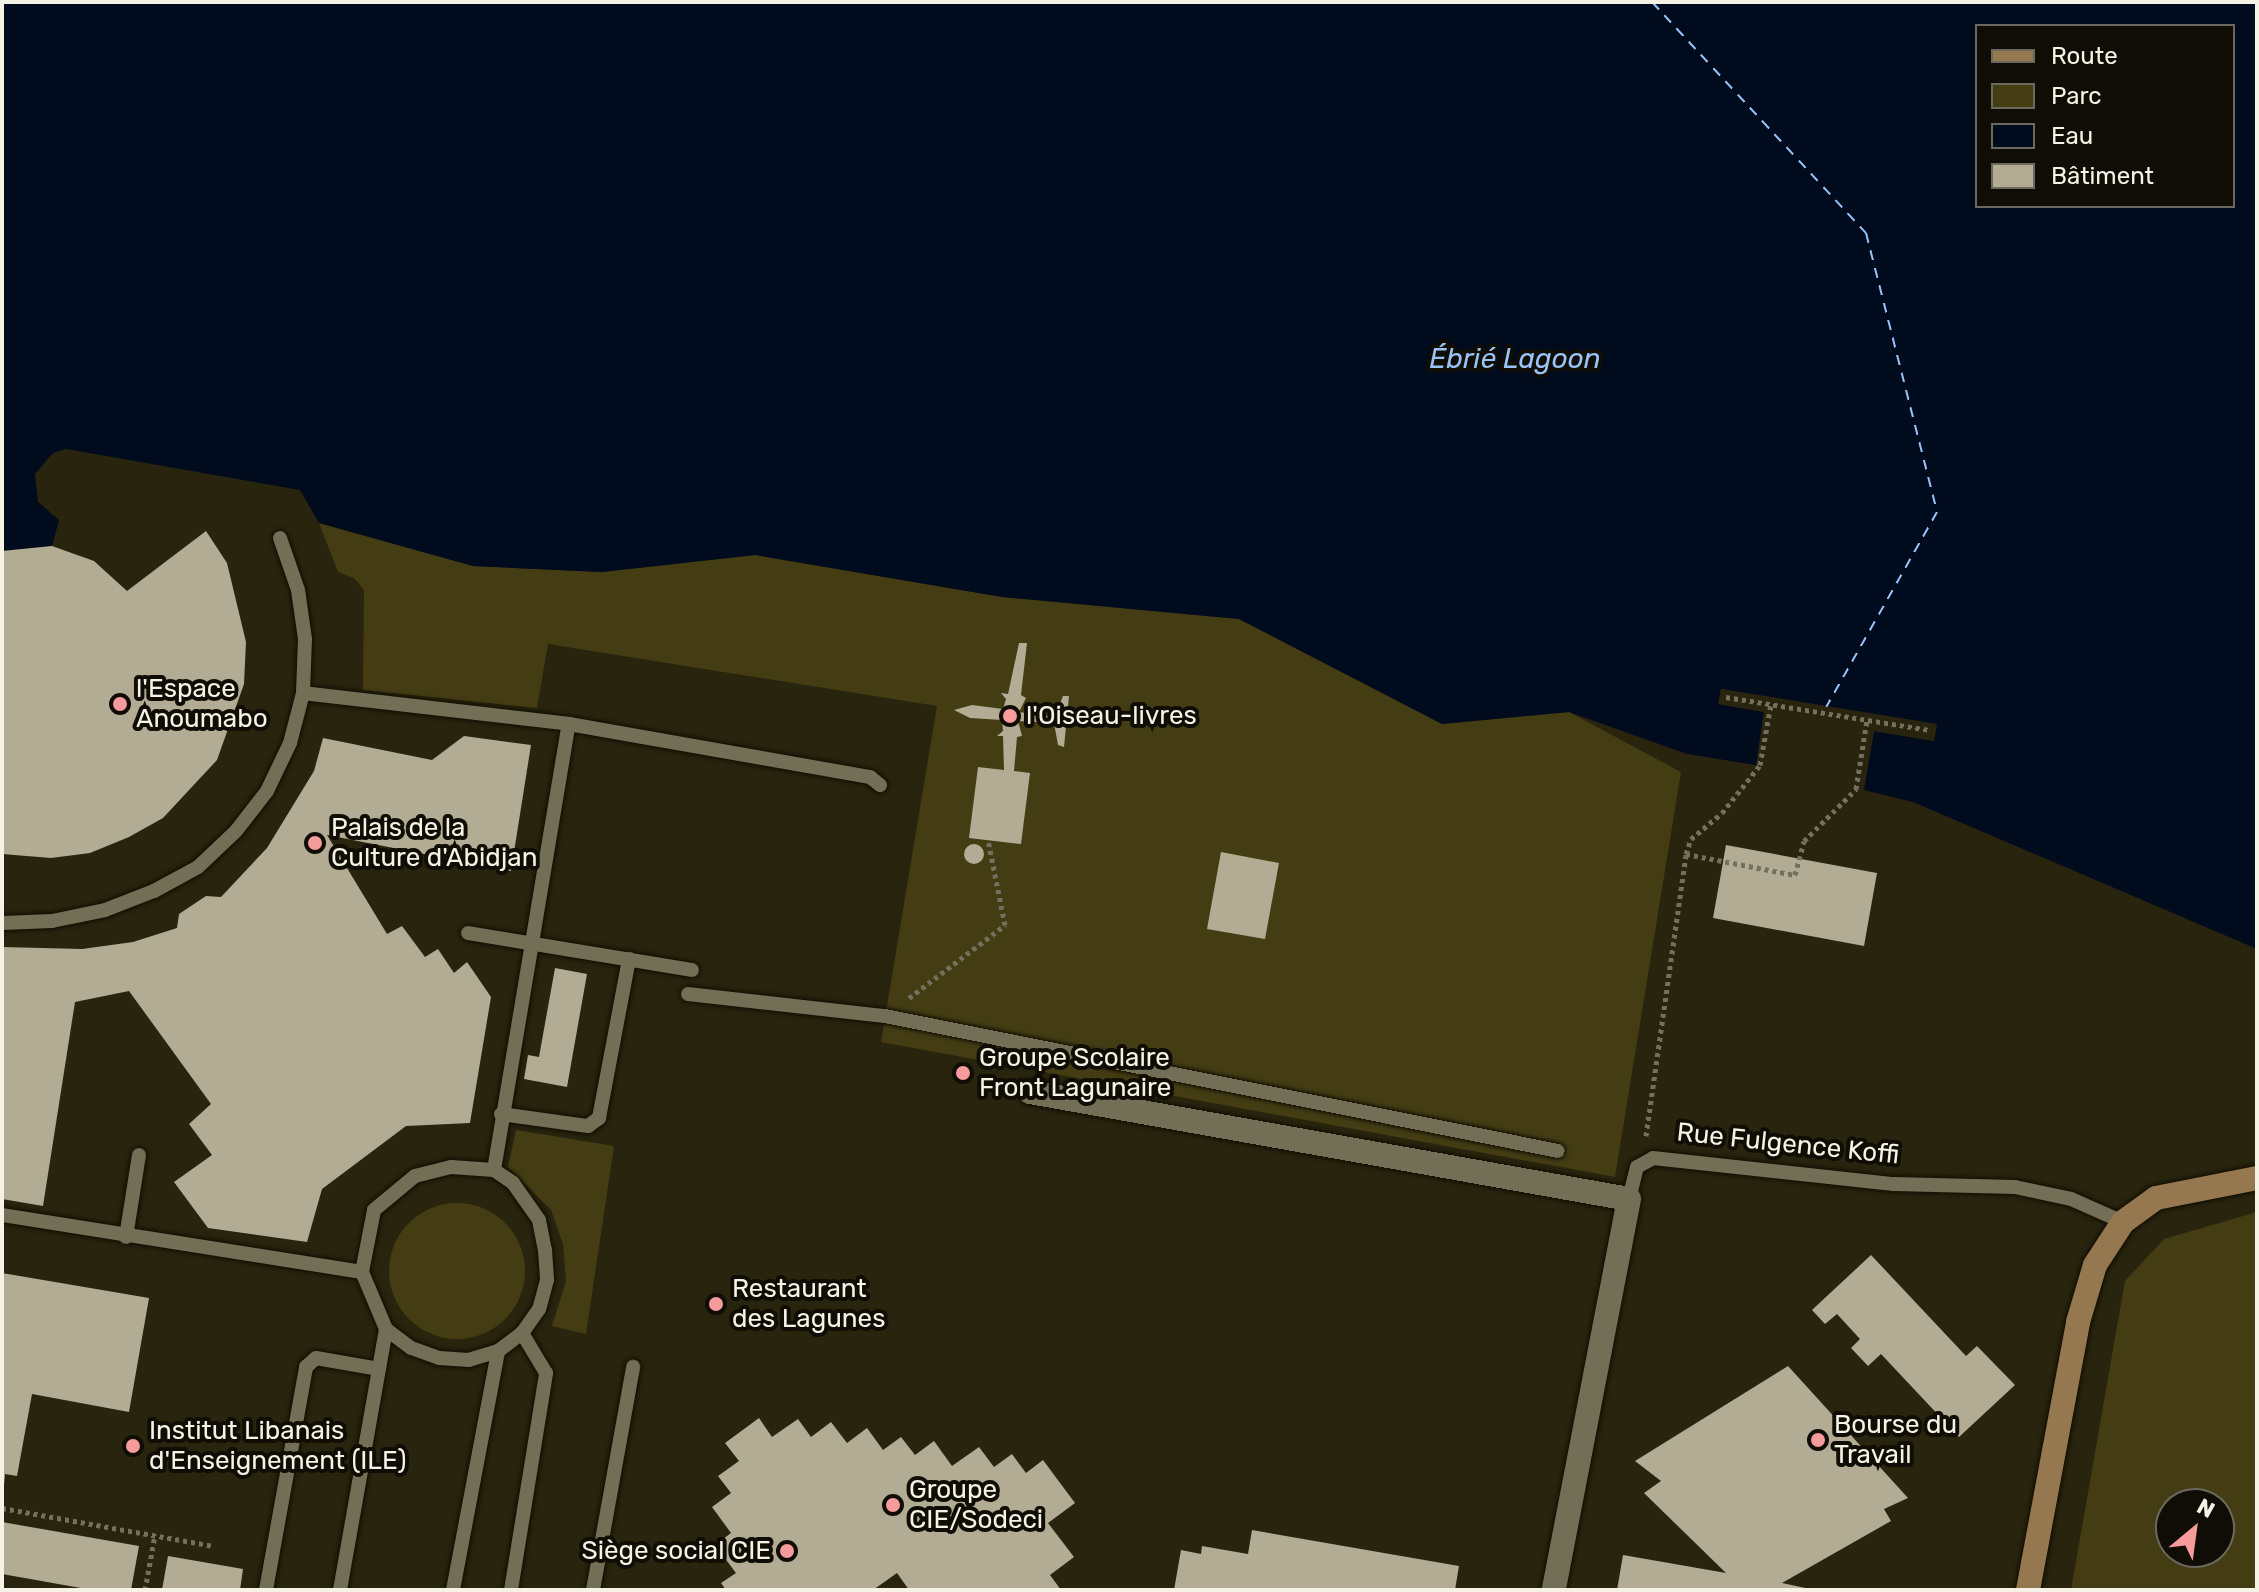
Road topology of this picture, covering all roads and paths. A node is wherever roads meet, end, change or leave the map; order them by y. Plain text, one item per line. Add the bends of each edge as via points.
1 (280, 538) dead end
2 (303, 693) junction
3 (1726, 697) dead end
4 (1771, 704) junction
5 (1867, 720) junction
6 (569, 724) junction
7 (1930, 730) dead end
8 (880, 785) dead end
9 (988, 840) dead end
10 (1686, 854) junction
11 (2, 923) edge
12 (468, 933) dead end
13 (531, 942) junction
14 (629, 959) junction
15 (692, 970) dead end
16 (688, 994) dead end
17 (885, 1016) junction
18 (1030, 1092) dead end
19 (501, 1114) junction
20 (1558, 1151) dead end
21 (139, 1155) dead end
22 (1643, 1161) junction
23 (494, 1170) junction
24 (2257, 1178) edge
25 (1629, 1199) junction
26 (2, 1215) edge
27 (2123, 1222) junction
28 (126, 1237) junction
29 (362, 1272) junction
30 (386, 1329) junction
31 (522, 1333) junction
32 (498, 1351) junction
33 (633, 1367) dead end
34 (379, 1369) junction
35 (2, 1508) edge
36 (155, 1535) junction
37 (214, 1546) dead end
38 (145, 1590) edge
39 (266, 1590) edge
40 (340, 1590) edge
41 (453, 1590) edge
42 (511, 1590) edge
43 (593, 1590) edge
44 (1554, 1590) edge
45 (2028, 1590) edge

1 - 2 lane via 298,590 305,639
2 - 6 lane
2 - 11 lane via 290,743 267,791 198,867 105,910 52,921
3 - 4 path
4 - 5 path
4 - 10 path via 1760,765 1722,813 1691,839
5 - 7 path
5 - 10 path via 1856,789 1804,841 1795,875
6 - 8 lane via 870,777
6 - 13 lane
9 - 17 path via 1005,925
10 - 22 path
12 - 13 lane
13 - 14 lane
13 - 19 lane
14 - 15 lane
14 - 19 lane via 599,1118 588,1126
16 - 17 lane
17 - 20 lane
18 - 25 street
19 - 23 lane
21 - 28 lane
22 - 25 lane, Rue Fulgence Koffi via 1632,1178
22 - 27 lane, Rue Fulgence Koffi via 1894,1184 2015,1187 2071,1199
23 - 29 lane via 451,1167 415,1176 391,1191 374,1210
23 - 31 lane via 513,1183 539,1220 545,1250 547,1280 539,1309
24 - 27 main road via 2156,1198
25 - 44 street, Rue Fulgence Koffi
26 - 28 lane
27 - 45 main road via 2095,1265 2078,1322
28 - 29 lane
29 - 30 lane
30 - 32 lane via 411,1348 439,1358 469,1360
30 - 34 lane
31 - 32 lane
31 - 42 lane via 546,1373
32 - 41 lane
33 - 43 lane
34 - 39 lane via 316,1358 306,1367
34 - 40 lane
35 - 36 path
36 - 37 path
36 - 38 path

